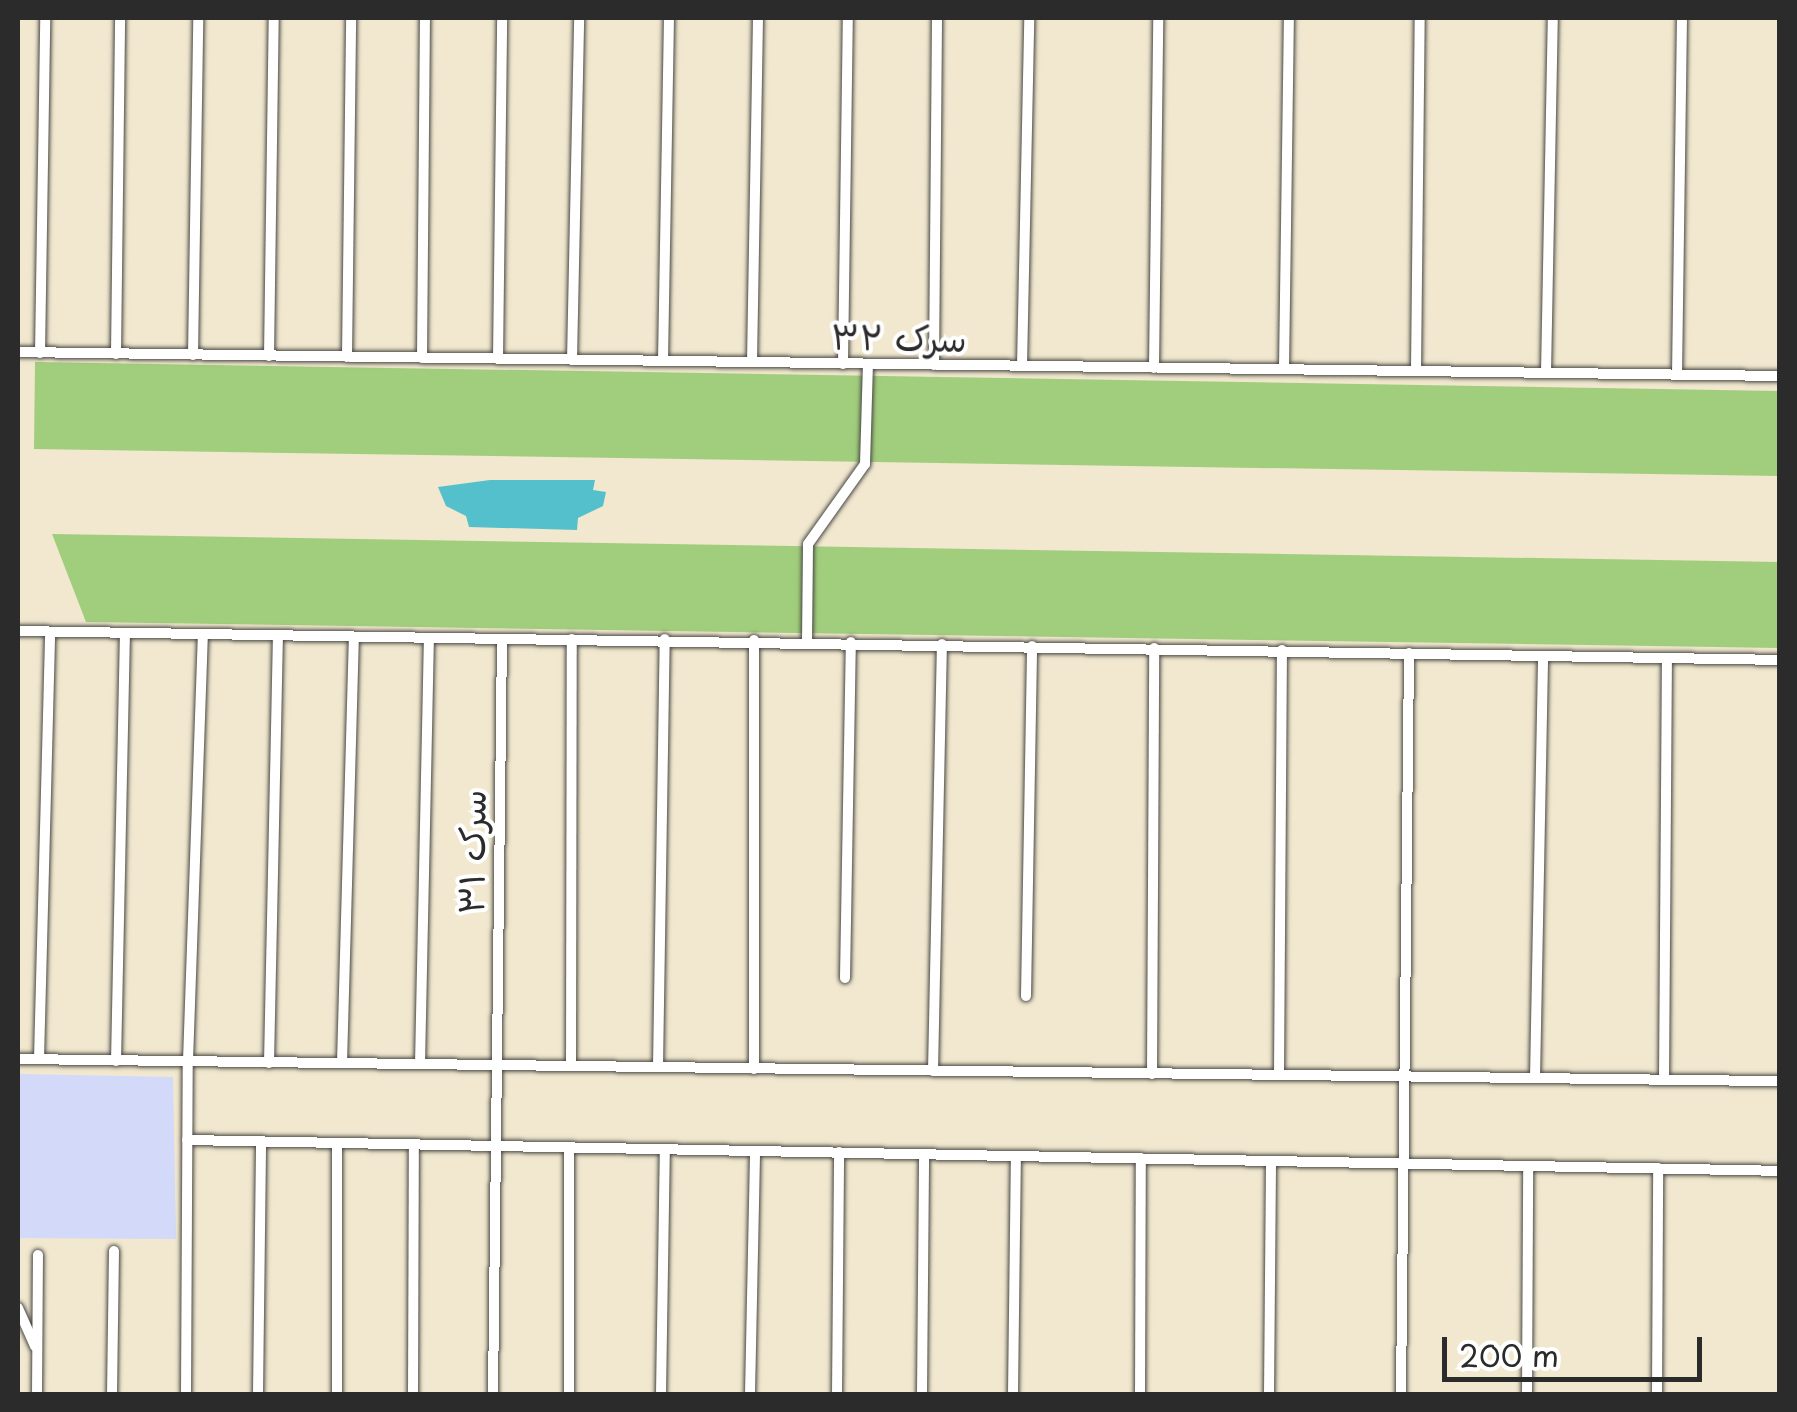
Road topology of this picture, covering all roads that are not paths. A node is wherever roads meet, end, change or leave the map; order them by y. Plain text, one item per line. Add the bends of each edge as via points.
1 (46, 18) edge
2 (120, 18) edge
3 (198, 18) edge
4 (274, 18) edge
5 (351, 18) edge
6 (425, 18) edge
7 (502, 18) edge
8 (579, 18) edge
9 (669, 18) edge
10 (758, 18) edge
11 (848, 18) edge
12 (937, 18) edge
13 (1028, 18) edge
14 (1158, 18) edge
15 (1289, 18) edge
16 (1420, 18) edge
17 (1552, 18) edge
18 (1682, 18) edge
19 (18, 352) edge
20 (40, 352) junction
21 (116, 354) junction
22 (192, 355) junction
23 (268, 356) junction
24 (347, 357) junction
25 (422, 358) junction
26 (498, 359) junction
27 (572, 360) junction
28 (664, 361) junction
29 (752, 362) junction
30 (843, 364) junction
31 (868, 364) junction
32 (934, 365) junction
33 (1022, 366) junction
34 (1154, 368) junction
35 (1284, 370) junction
36 (1416, 371) junction
37 (1546, 373) junction
38 (1677, 375) junction
39 (1780, 376) edge
40 (18, 631) edge
41 (50, 632) junction
42 (125, 634) junction
43 (203, 636) junction
44 (430, 638) junction
45 (278, 639) junction
46 (354, 639) junction
47 (502, 639) junction
48 (572, 639) junction
49 (665, 639) junction
50 (754, 640) junction
51 (807, 642) junction
52 (851, 642) junction
53 (942, 644) junction
54 (1032, 646) junction
55 (1154, 648) junction
56 (1282, 650) junction
57 (1409, 653) junction
58 (1543, 656) junction
59 (1666, 658) junction
60 (1780, 660) edge
61 (845, 978) dead end
62 (1026, 996) dead end
63 (18, 1059) edge
64 (39, 1060) junction
65 (116, 1060) junction
66 (188, 1061) junction
67 (269, 1062) junction
68 (342, 1064) junction
69 (420, 1064) junction
70 (496, 1065) junction
71 (571, 1066) junction
72 (658, 1068) junction
73 (754, 1068) junction
74 (933, 1071) junction
75 (1152, 1074) junction
76 (1280, 1075) junction
77 (1407, 1077) junction
78 (1535, 1078) junction
79 (1664, 1080) junction
80 (1780, 1082) edge
81 (187, 1140) junction
82 (261, 1141) junction
83 (337, 1143) junction
84 (414, 1144) junction
85 (494, 1146) junction
86 (569, 1147) junction
87 (665, 1149) junction
88 (755, 1151) junction
89 (839, 1152) junction
90 (924, 1154) junction
91 (1016, 1156) junction
92 (1141, 1158) junction
93 (1271, 1161) junction
94 (1407, 1164) junction
95 (1528, 1166) junction
96 (1658, 1168) junction
97 (1780, 1170) edge
98 (114, 1251) dead end
99 (38, 1255) dead end
100 (18, 1308) edge
101 (38, 1351) junction
102 (37, 1394) edge
103 (112, 1394) edge
104 (186, 1394) edge
105 (258, 1394) edge
106 (338, 1394) edge
107 (413, 1394) edge
108 (493, 1394) edge
109 (569, 1394) edge
110 (661, 1394) edge
111 (750, 1394) edge
112 (837, 1394) edge
113 (922, 1394) edge
114 (1014, 1394) edge
115 (1140, 1394) edge
116 (1269, 1394) edge
117 (1401, 1394) edge
118 (1527, 1394) edge
119 (1657, 1394) edge

1 - 20 street
2 - 21 street
3 - 22 street
4 - 23 street
5 - 24 street
6 - 25 street
7 - 26 street
8 - 27 street
9 - 28 street
10 - 29 street
11 - 30 street
12 - 32 street
13 - 33 street
14 - 34 street
15 - 35 street
16 - 36 street
17 - 37 street
18 - 38 street
19 - 20 street, سرک ۳۲
20 - 21 street, سرک ۳۲
21 - 22 street, سرک ۳۲
22 - 23 street, سرک ۳۲
23 - 24 street, سرک ۳۲
24 - 25 street, سرک ۳۲
25 - 26 street, سرک ۳۲
26 - 27 street, سرک ۳۲
27 - 28 street, سرک ۳۲
28 - 29 street, سرک ۳۲
29 - 30 street, سرک ۳۲
30 - 31 street, سرک ۳۲
31 - 32 street, سرک ۳۲
31 - 51 street via 865,464 808,544
32 - 33 street, سرک ۳۲
33 - 34 street, سرک ۳۲
34 - 35 street, سرک ۳۲
35 - 36 street, سرک ۳۲
36 - 37 street, سرک ۳۲
37 - 38 street, سرک ۳۲
38 - 39 street, سرک ۳۲
40 - 41 street
41 - 42 street
41 - 64 street
42 - 43 street
42 - 65 street
43 - 45 street
43 - 66 street
44 - 46 street
44 - 47 street
44 - 69 street
45 - 46 street
45 - 67 street
46 - 68 street
47 - 48 street
47 - 70 street, سرک ۳۱
48 - 49 street
48 - 71 street
49 - 50 street
49 - 72 street
50 - 51 street
50 - 73 street
51 - 52 street
52 - 53 street
52 - 61 street
53 - 54 street
53 - 74 street
54 - 55 street
54 - 62 street
55 - 56 street
55 - 75 street
56 - 57 street
56 - 76 street
57 - 58 street
57 - 77 street
58 - 59 street
58 - 78 street
59 - 60 street
59 - 79 street
63 - 64 street
64 - 65 street
65 - 66 street
66 - 67 street
66 - 81 street
67 - 68 street
68 - 69 street
69 - 70 street
70 - 71 street
70 - 85 street, سرک ۳۱
71 - 72 street
72 - 73 street
73 - 74 street
74 - 75 street
75 - 76 street
76 - 77 street
77 - 78 street
77 - 94 street
78 - 79 street
79 - 80 street
81 - 82 street
81 - 104 street
82 - 83 street
82 - 105 street
83 - 84 street
83 - 106 street
84 - 85 street
84 - 107 street
85 - 86 street
85 - 108 street, سرک ۳۱
86 - 87 street
86 - 109 street
87 - 88 street
87 - 110 street
88 - 89 street
88 - 111 street
89 - 90 street
89 - 112 street
90 - 91 street
90 - 113 street
91 - 92 street
91 - 114 street
92 - 93 street
92 - 115 street
93 - 94 street
93 - 116 street
94 - 95 street
94 - 117 street
95 - 96 street
95 - 118 street
96 - 97 street
96 - 119 street
98 - 103 street
99 - 101 street
100 - 101 street
101 - 102 street

